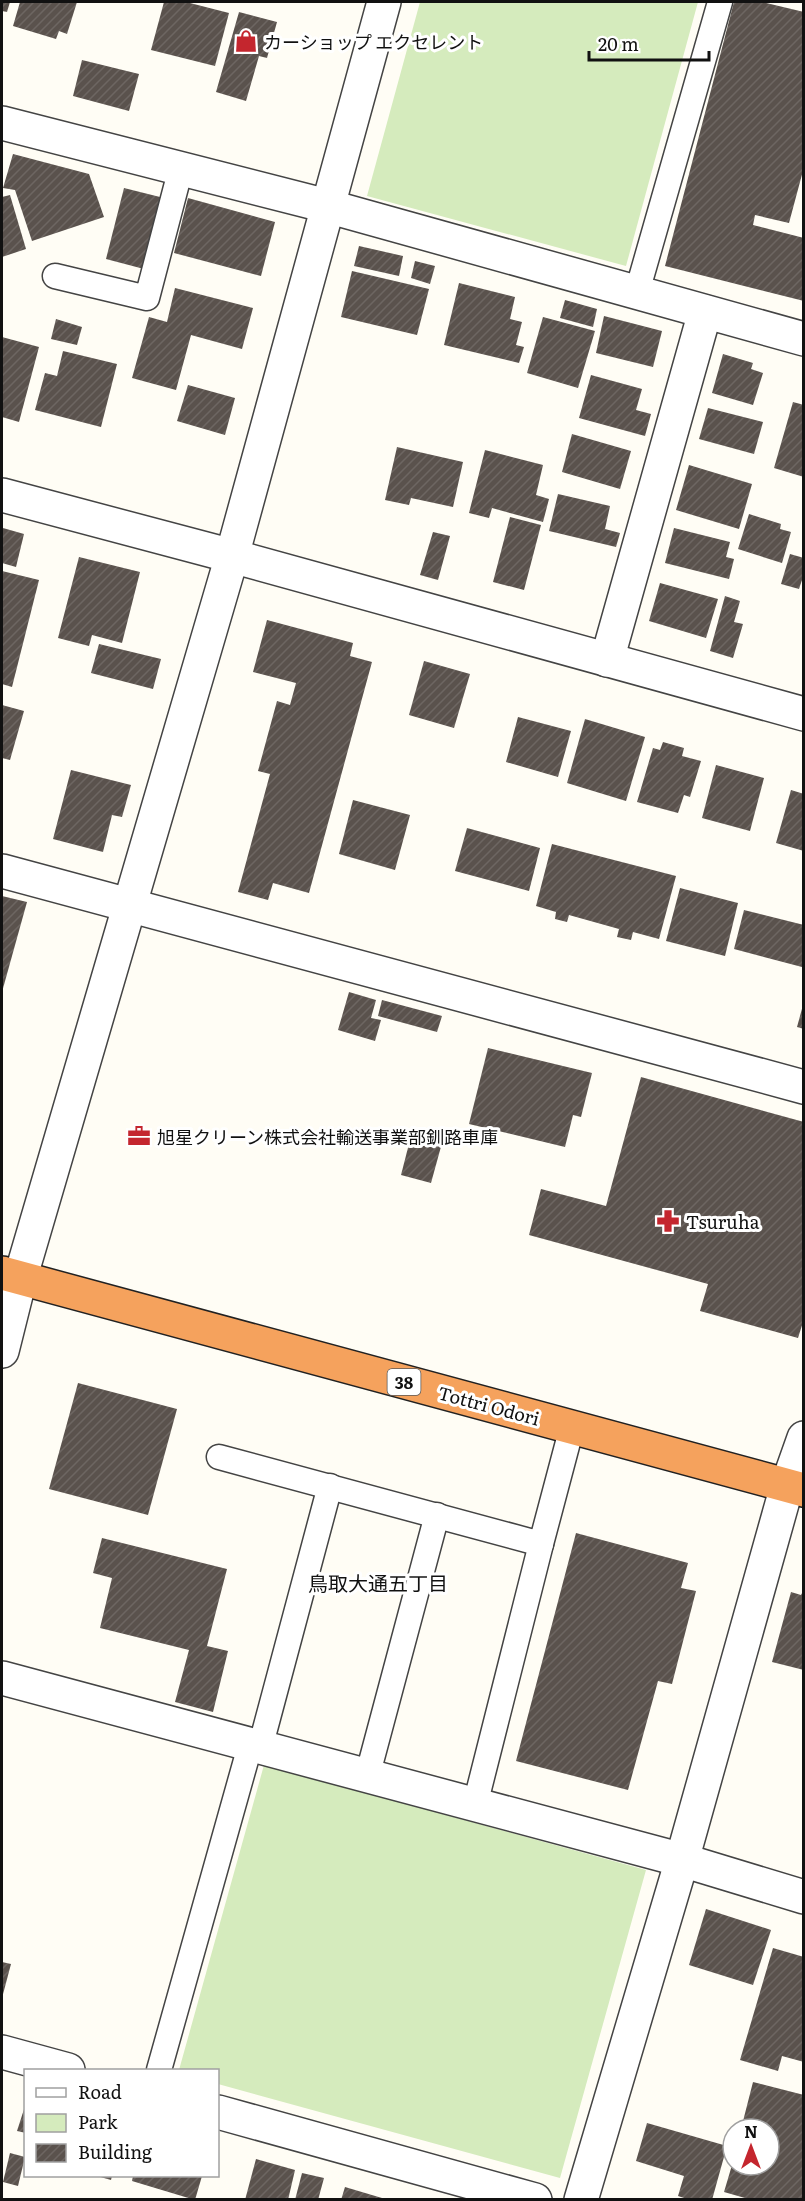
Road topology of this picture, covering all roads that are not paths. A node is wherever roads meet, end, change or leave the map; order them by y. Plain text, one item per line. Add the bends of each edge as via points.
1 (384, 2) edge
2 (720, 2) edge
3 (2, 123) edge
4 (181, 168) junction
5 (327, 206) junction
6 (55, 276) dead end
7 (637, 292) junction
8 (705, 312) junction
9 (804, 339) edge
10 (2, 495) edge
11 (232, 556) junction
12 (607, 660) junction
13 (804, 714) edge
14 (2, 871) edge
15 (130, 906) junction
16 (804, 1087) edge
17 (11, 1276) edge
18 (2, 1351) edge
19 (572, 1427) junction
20 (804, 1438) edge
21 (219, 1457) dead end
22 (330, 1486) junction
23 (795, 1488) edge
24 (437, 1515) junction
25 (541, 1544) junction
26 (2, 1678) edge
27 (255, 1747) junction
28 (367, 1777) junction
29 (475, 1806) junction
30 (682, 1860) junction
31 (804, 1898) edge
32 (2, 2052) edge
33 (64, 2069) edge
34 (159, 2069) edge
35 (219, 2112) edge
36 (535, 2199) edge
37 (581, 2199) edge

1 - 5 street
2 - 7 lane
3 - 4 street
4 - 5 street
4 - 6 lane via 147,298
5 - 7 street
5 - 11 street
7 - 8 street
8 - 9 street
8 - 12 street
10 - 11 street
11 - 12 street
11 - 15 street
12 - 13 street
14 - 15 street
15 - 16 street
15 - 17 street
17 - 18 street
17 - 19 highway, Tottri Odori / 38
19 - 23 highway, Tottri Odori / 38
19 - 25 lane
20 - 23 street
21 - 22 lane
22 - 24 lane
22 - 27 lane
23 - 30 street
24 - 25 lane
24 - 28 lane
25 - 29 lane
26 - 27 street
27 - 28 street
27 - 34 lane
28 - 29 street
29 - 30 street
30 - 31 street
30 - 37 street
32 - 33 street
35 - 36 street

